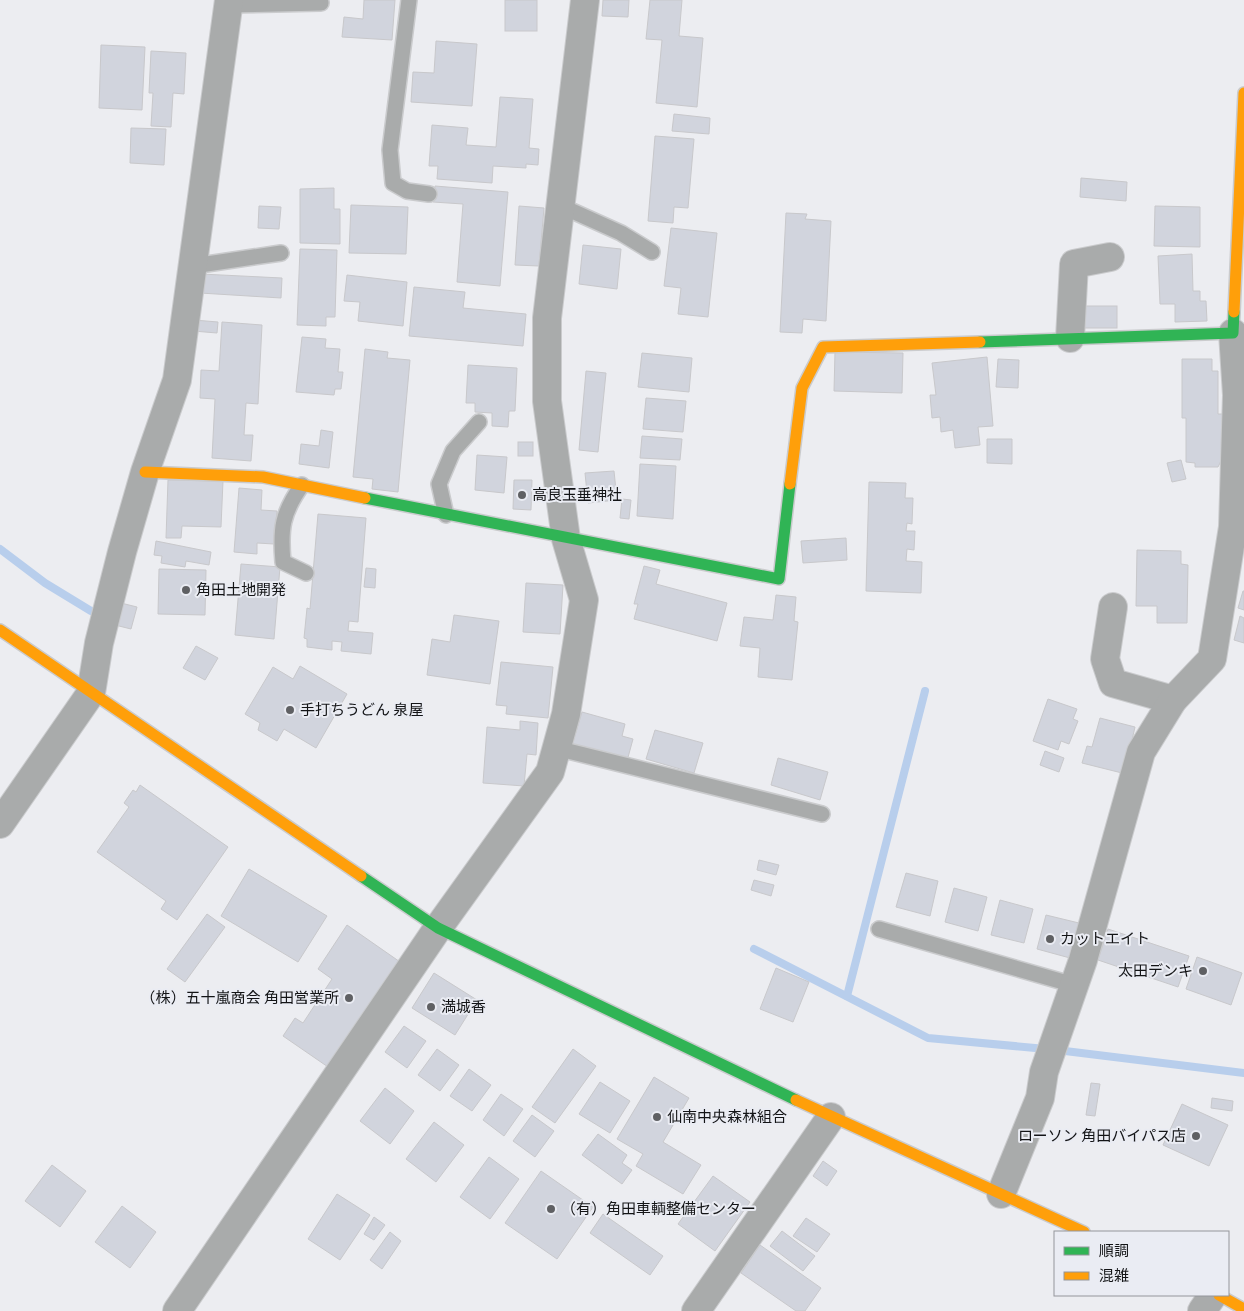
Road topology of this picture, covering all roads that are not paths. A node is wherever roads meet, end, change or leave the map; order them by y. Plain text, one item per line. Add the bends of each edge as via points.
1 (408, 0) edge
2 (585, 0) edge
3 (229, 2) edge
4 (321, 3) dead end
5 (1244, 93) edge
6 (429, 194) dead end
7 (561, 206) junction
8 (1241, 212) edge
9 (652, 252) dead end
10 (281, 253) dead end
11 (1110, 257) dead end
12 (193, 266) junction
13 (1070, 338) junction
14 (1237, 341) edge
15 (479, 422) dead end
16 (145, 472) junction
17 (302, 485) junction
18 (446, 514) junction
19 (566, 539) junction
20 (306, 573) dead end
21 (1114, 607) dead end
22 (0, 630) edge
23 (91, 692) junction
24 (1173, 700) junction
25 (556, 748) junction
26 (822, 814) dead end
27 (0, 824) edge
28 (438, 928) junction
29 (878, 929) dead end
30 (1074, 985) junction
31 (831, 1117) junction
32 (1001, 1194) junction
33 (1082, 1231) edge
34 (1212, 1296) edge
35 (1221, 1296) edge
36 (1244, 1309) edge
37 (177, 1311) edge
38 (696, 1311) edge
39 (1202, 1311) edge

1 - 6 lane via 390,150 393,183 407,191
2 - 7 street
3 - 4 lane
3 - 12 street
5 - 8 street
7 - 9 lane via 621,233
7 - 19 street via 547,318 547,401
8 - 14 street
10 - 12 lane
11 - 13 street via 1074,264
12 - 16 street via 177,380
13 - 14 street
13 - 19 street via 822,347 802,388 779,579
14 - 24 street via 1233,527 1212,659
15 - 18 lane via 453,451 439,484
16 - 17 street via 263,477
16 - 23 street via 99,643
17 - 18 street
17 - 20 lane via 291,501 280,532 283,562
18 - 19 street
19 - 25 street via 584,600 566,714
21 - 24 street via 1106,659 1113,683
22 - 23 street
23 - 27 street
23 - 28 street
24 - 30 street via 1141,752
25 - 26 lane
25 - 28 street via 550,772
28 - 31 street
28 - 37 street
29 - 30 lane
30 - 32 street via 1044,1072 1040,1098
31 - 32 street
31 - 38 street
32 - 33 street
34 - 39 street
35 - 36 street

